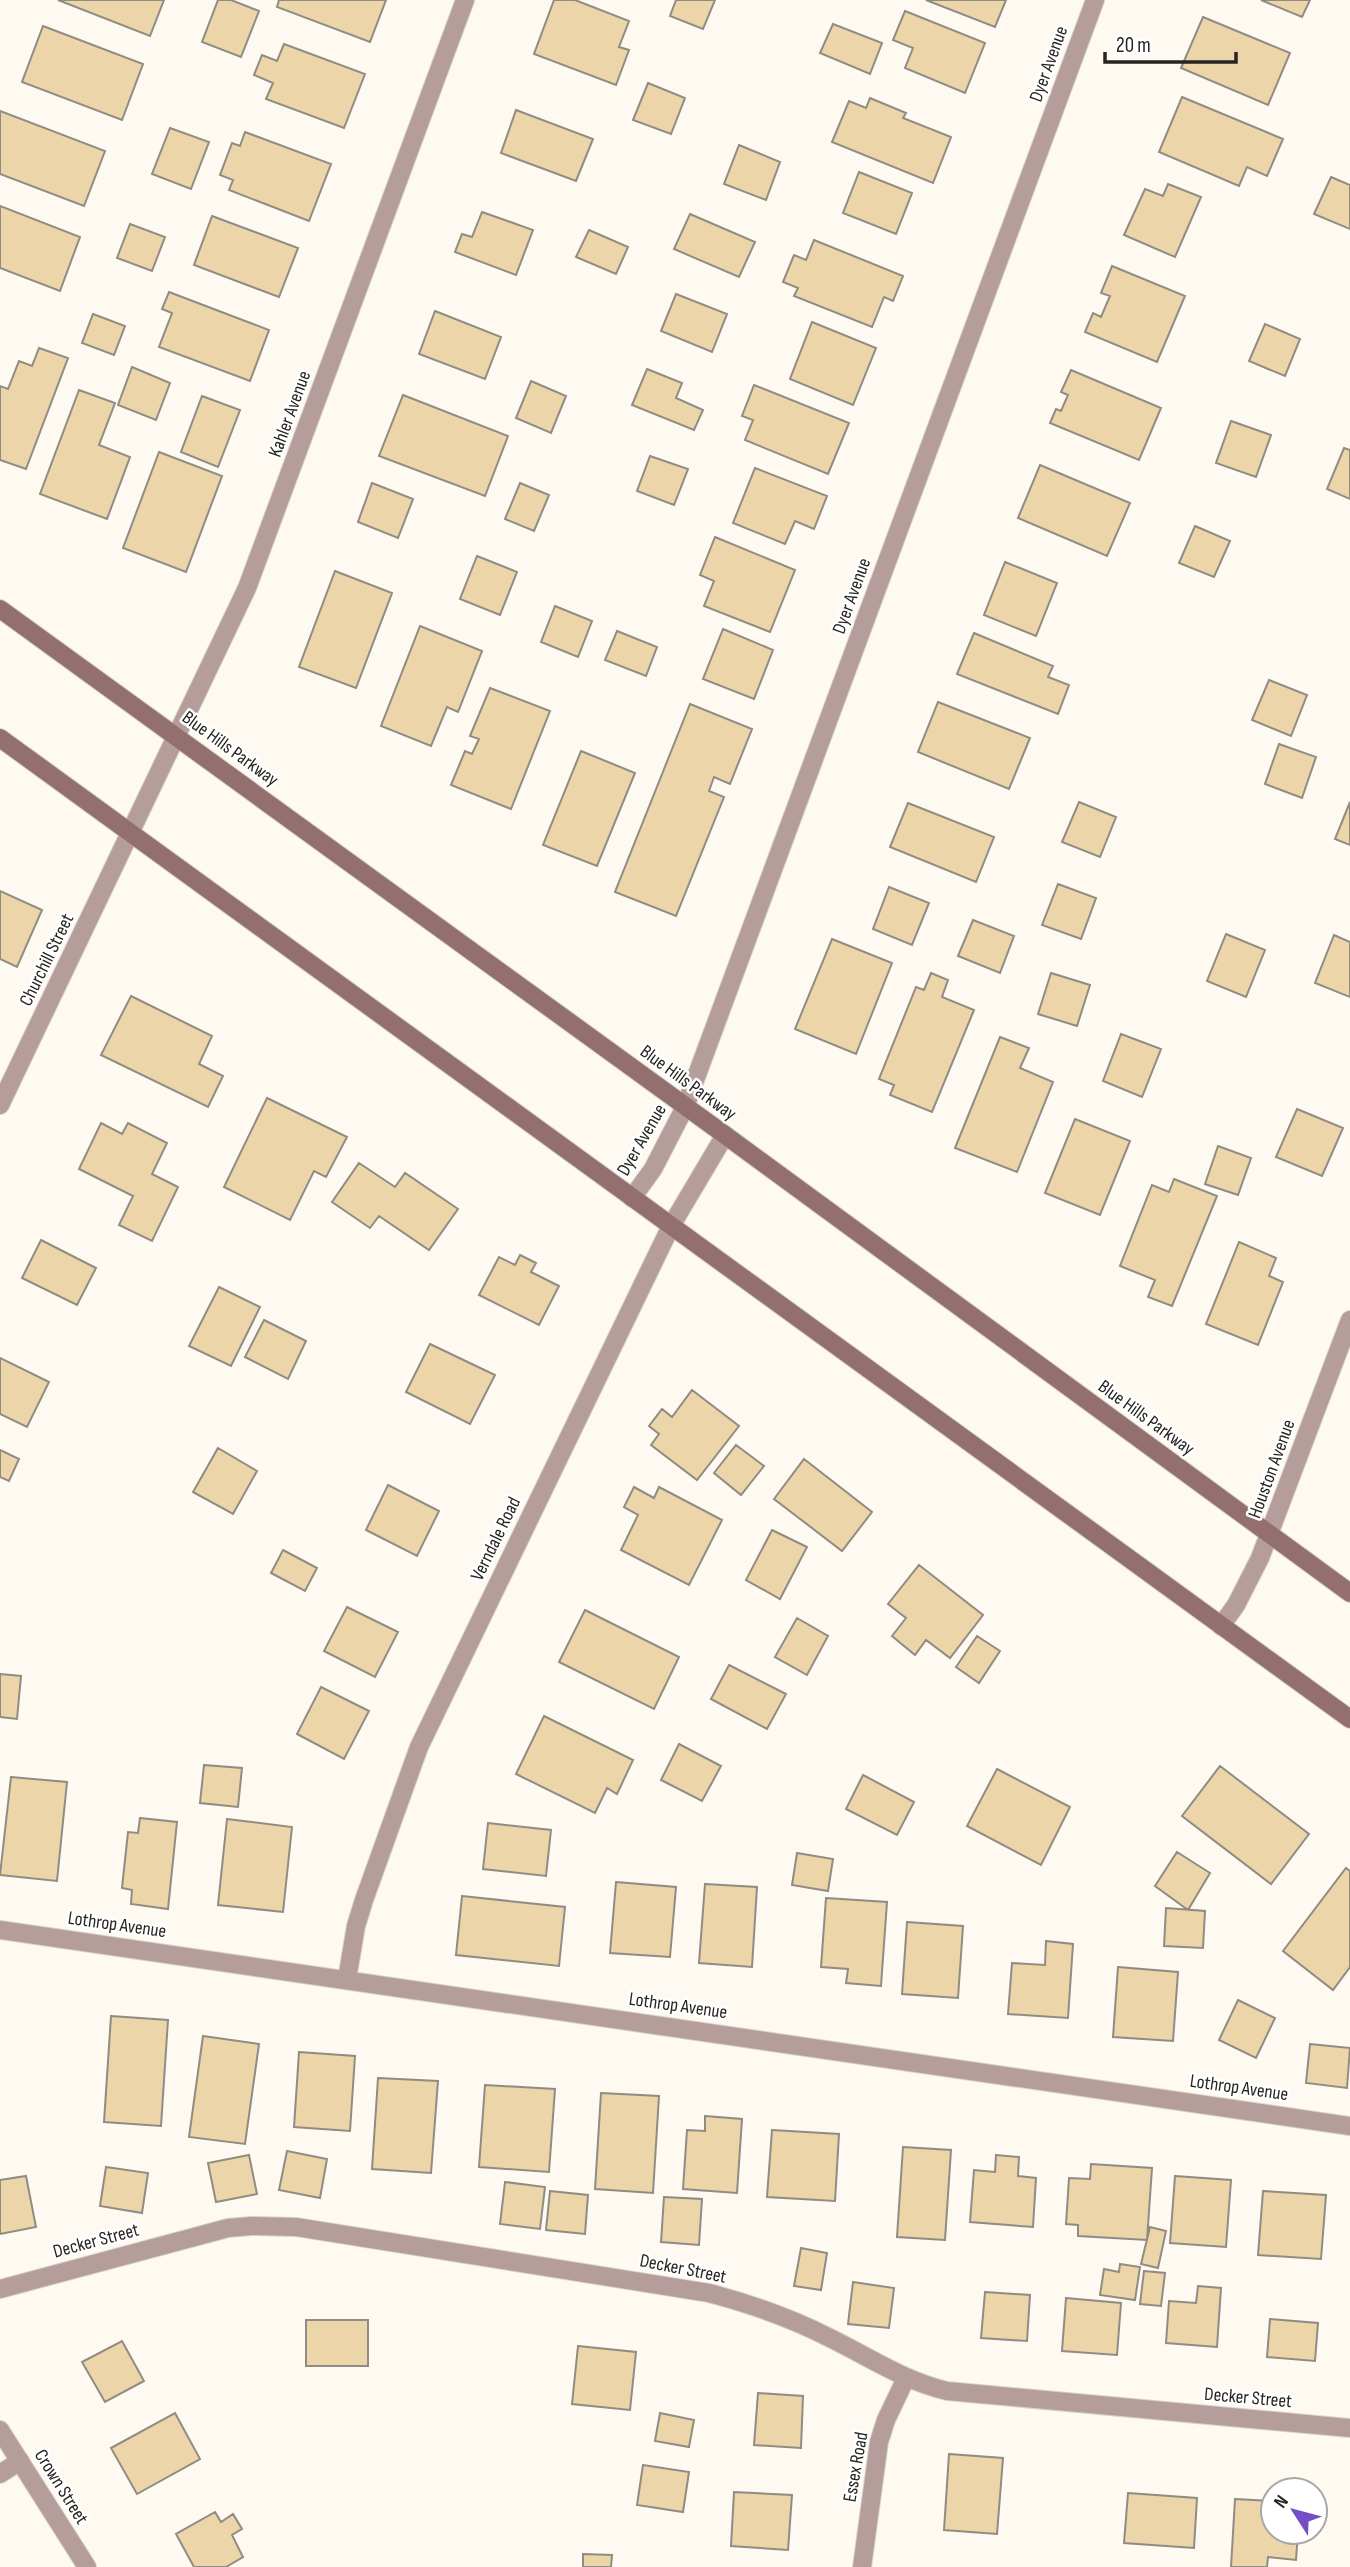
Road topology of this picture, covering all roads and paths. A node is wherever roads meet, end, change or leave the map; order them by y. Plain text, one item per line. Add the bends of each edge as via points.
1 (465, 0) edge
2 (1095, 0) edge
3 (0, 609) edge
4 (177, 737) junction
5 (0, 738) edge
6 (131, 834) junction
7 (0, 1105) edge
8 (685, 1107) junction
9 (725, 1135) junction
10 (632, 1198) junction
11 (671, 1226) junction
12 (1350, 1320) edge
13 (1270, 1535) junction
14 (1350, 1593) edge
15 (1222, 1626) junction
16 (1350, 1719) edge
17 (0, 1930) edge
18 (347, 1979) junction
19 (1350, 2126) edge
20 (0, 2289) edge
21 (905, 2378) junction
22 (1350, 2428) edge
23 (0, 2430) edge
24 (20, 2461) junction
25 (0, 2474) edge
26 (87, 2567) edge
27 (862, 2567) edge

1 - 4 street, Kahler Avenue via 263,548
2 - 8 street, Dyer Avenue
3 - 4 main road, Blue Hills Parkway
4 - 6 street, Kahler Avenue
4 - 8 main road, Blue Hills Parkway
5 - 6 main road
6 - 7 street, Churchill Street
6 - 10 main road
8 - 9 main road, Blue Hills Parkway
8 - 10 street, Dyer Avenue via 653,1169
9 - 11 street, Verndale Road
9 - 13 main road, Blue Hills Parkway
10 - 11 main road
11 - 15 main road
11 - 18 street, Verndale Road via 419,1746 364,1900
12 - 13 street, Houston Avenue
13 - 14 main road, Blue Hills Parkway
13 - 15 street, Houston Avenue
15 - 16 main road
17 - 18 street, Lothrop Avenue
18 - 19 street, Lothrop Avenue
20 - 21 street, Decker Street via 228,2228 296,2227 709,2293 802,2324
21 - 22 street, Decker Street via 947,2391
21 - 27 street, Essex Road via 879,2442
23 - 24 street, Crown Street
24 - 25 street
24 - 26 street, Crown Street

